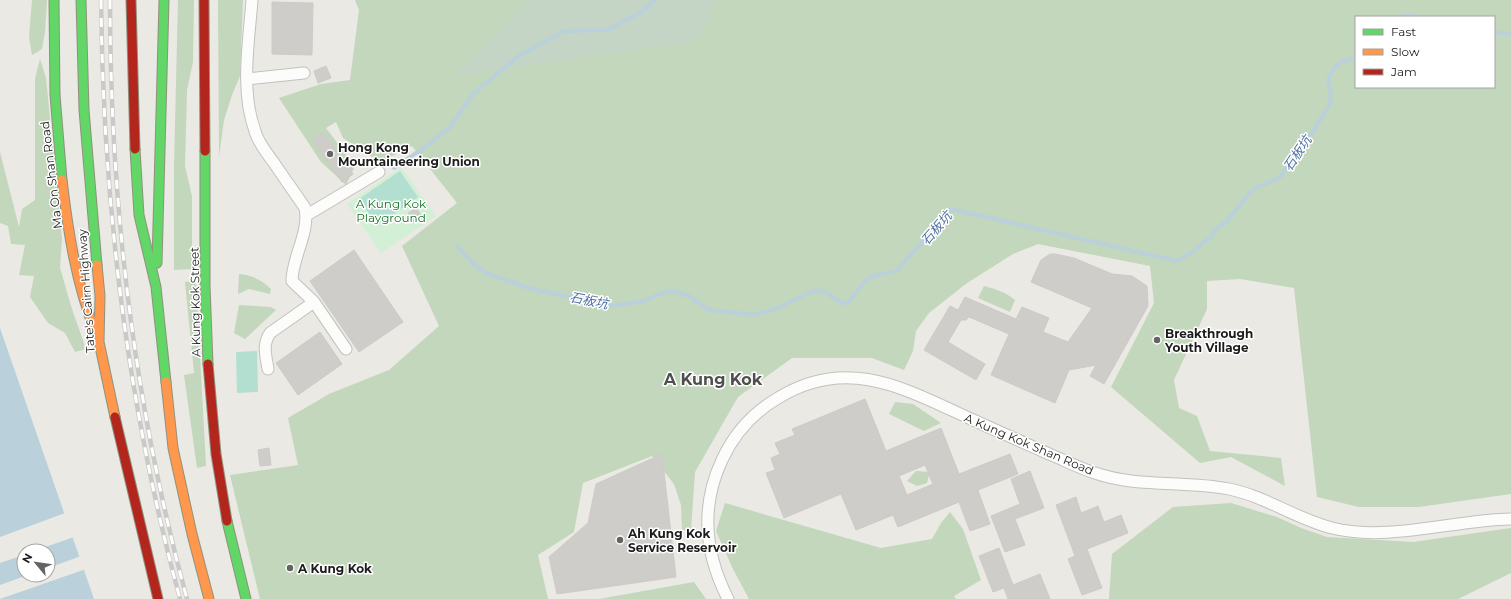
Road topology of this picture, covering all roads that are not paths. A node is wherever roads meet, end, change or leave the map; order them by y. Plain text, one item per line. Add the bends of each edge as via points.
1 (54, 0) edge
2 (81, 0) edge
3 (132, 0) edge
4 (164, 0) edge
5 (204, 0) edge
6 (252, 0) edge
7 (304, 73) dead end
8 (247, 79) junction
9 (379, 172) dead end
10 (307, 215) junction
11 (156, 287) junction
12 (314, 302) junction
13 (99, 342) junction
14 (346, 349) dead end
15 (268, 369) dead end
16 (1511, 519) edge
17 (158, 599) edge
18 (208, 599) edge
19 (246, 599) edge
20 (728, 599) edge

1 - 13 main road, Ma On Shan Road via 56,122 65,206 83,299
2 - 13 main road, Tate's Cairn Highway via 84,110 100,296
3 - 11 main road via 134,123 139,215
4 - 11 main road
5 - 19 main road, A Kung Kok Street via 205,257 209,383 218,470
6 - 8 street
7 - 8 street
8 - 10 street via 249,108 255,132 262,147 306,208
9 - 10 street
10 - 12 street via 292,281
11 - 18 main road via 173,448
12 - 14 street
12 - 15 street via 270,333 265,340
13 - 17 main road, Tate's Cairn Highway
16 - 20 street, A Kung Kok Shan Road via 1470,521 1382,532 1330,528 1250,494 1229,489 1148,483 1097,474 896,385 875,380 836,377 812,381 770,402 753,416 723,456 714,478 707,524 710,552 718,580

